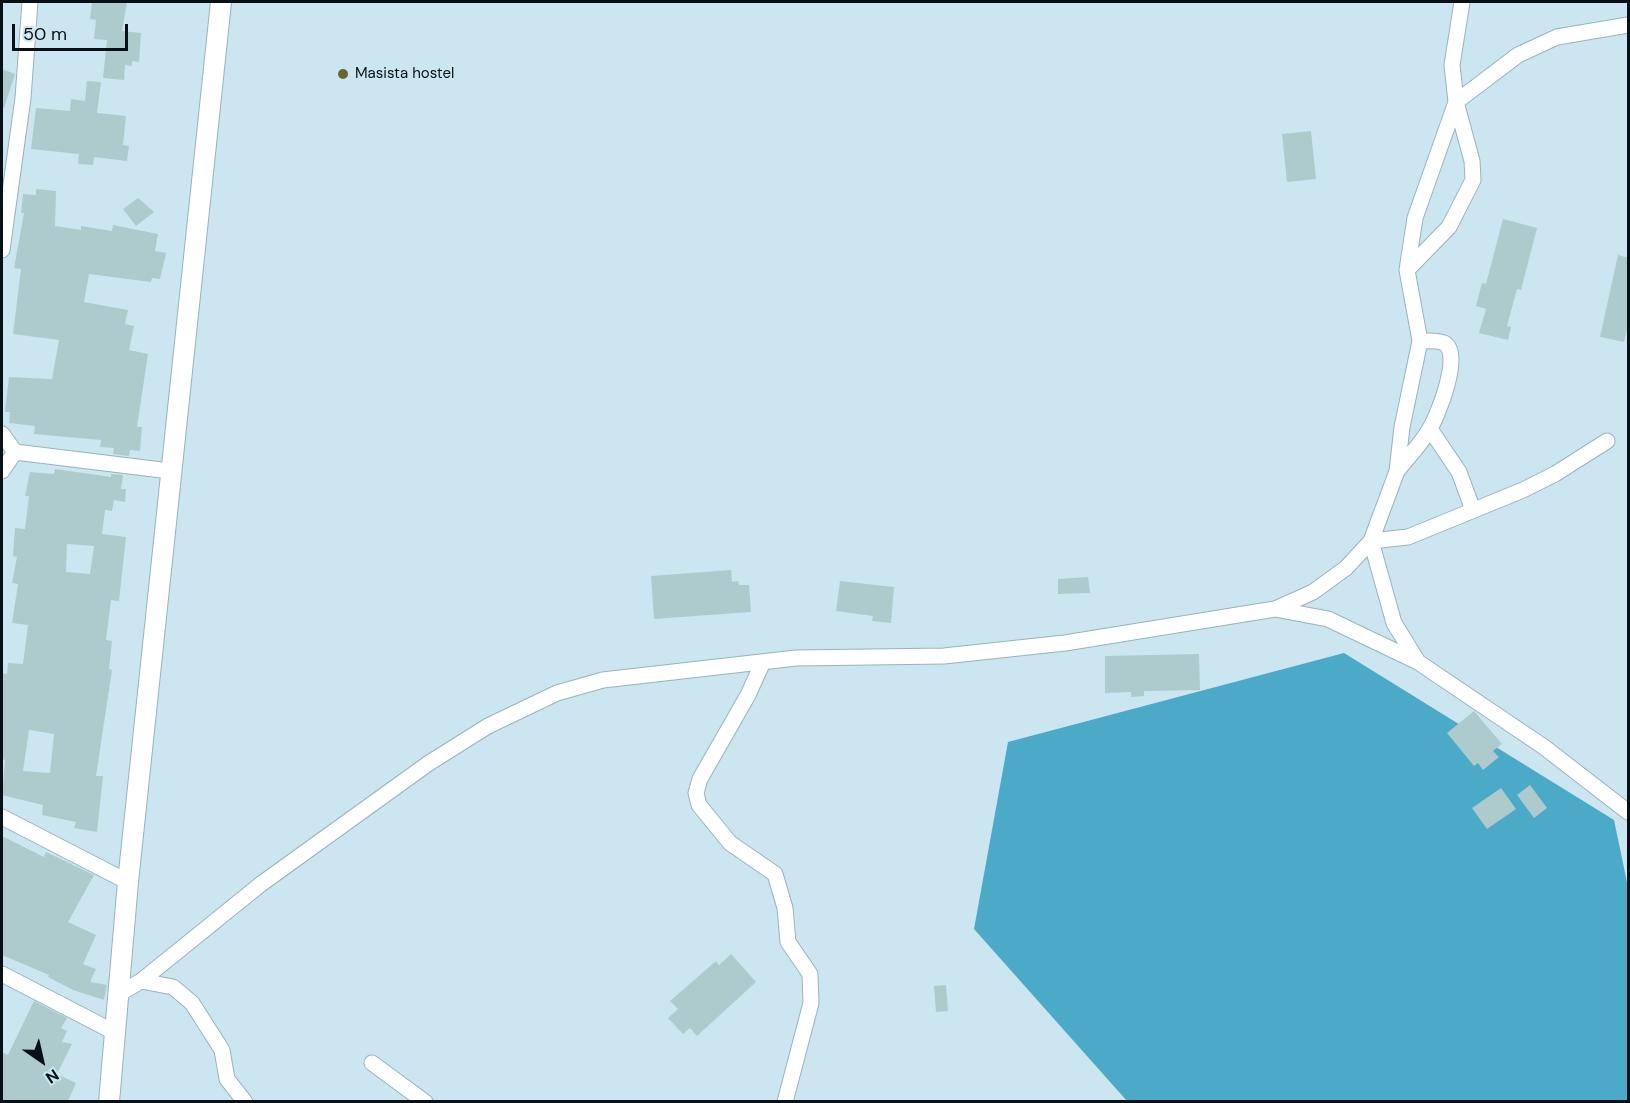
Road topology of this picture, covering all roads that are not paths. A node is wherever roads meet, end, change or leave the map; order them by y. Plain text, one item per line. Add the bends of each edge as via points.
1 (30, 2) edge
2 (221, 2) edge
3 (1462, 2) edge
4 (1629, 25) edge
5 (1456, 102) junction
6 (2, 250) edge
7 (1407, 270) junction
8 (1420, 340) junction
9 (1430, 429) junction
10 (2, 434) edge
11 (1607, 441) dead end
12 (15, 453) junction
13 (2, 471) edge
14 (170, 471) junction
15 (1397, 471) junction
16 (1473, 510) junction
17 (1371, 541) junction
18 (1275, 609) junction
19 (763, 662) junction
20 (1418, 662) junction
21 (1629, 812) edge
22 (2, 817) edge
23 (128, 882) junction
24 (2, 975) edge
25 (141, 981) junction
26 (119, 994) junction
27 (114, 1032) junction
28 (372, 1063) dead end
29 (109, 1101) edge
30 (245, 1101) edge
31 (425, 1101) edge
32 (785, 1101) edge

1 - 6 street via 23,98
2 - 14 main road
3 - 5 street via 1452,65
4 - 5 street via 1557,37 1518,55
5 - 7 street via 1415,218
5 - 7 street via 1472,161 1473,180 1449,227
7 - 8 street
8 - 9 street via 1443,343 1450,350 1452,362
8 - 15 street
9 - 15 street
9 - 16 street via 1459,472
10 - 12 street
11 - 16 street via 1556,474
12 - 13 street
12 - 14 street
14 - 23 main road
15 - 17 street
16 - 17 street via 1408,537
17 - 18 street via 1346,568 1313,592
17 - 20 street via 1394,623
18 - 19 street via 1065,643 955,654
18 - 20 street via 1328,619
19 - 25 street via 603,680 557,693 488,726 429,763 261,884
19 - 32 street via 696,793 699,805 730,843 775,874 785,908 788,942 810,975 811,1003
20 - 21 street via 1544,747
22 - 23 street
23 - 26 main road
24 - 27 street
25 - 26 street
25 - 30 street via 173,987 192,1003 222,1050 227,1079
26 - 27 main road
27 - 29 main road
28 - 31 street

